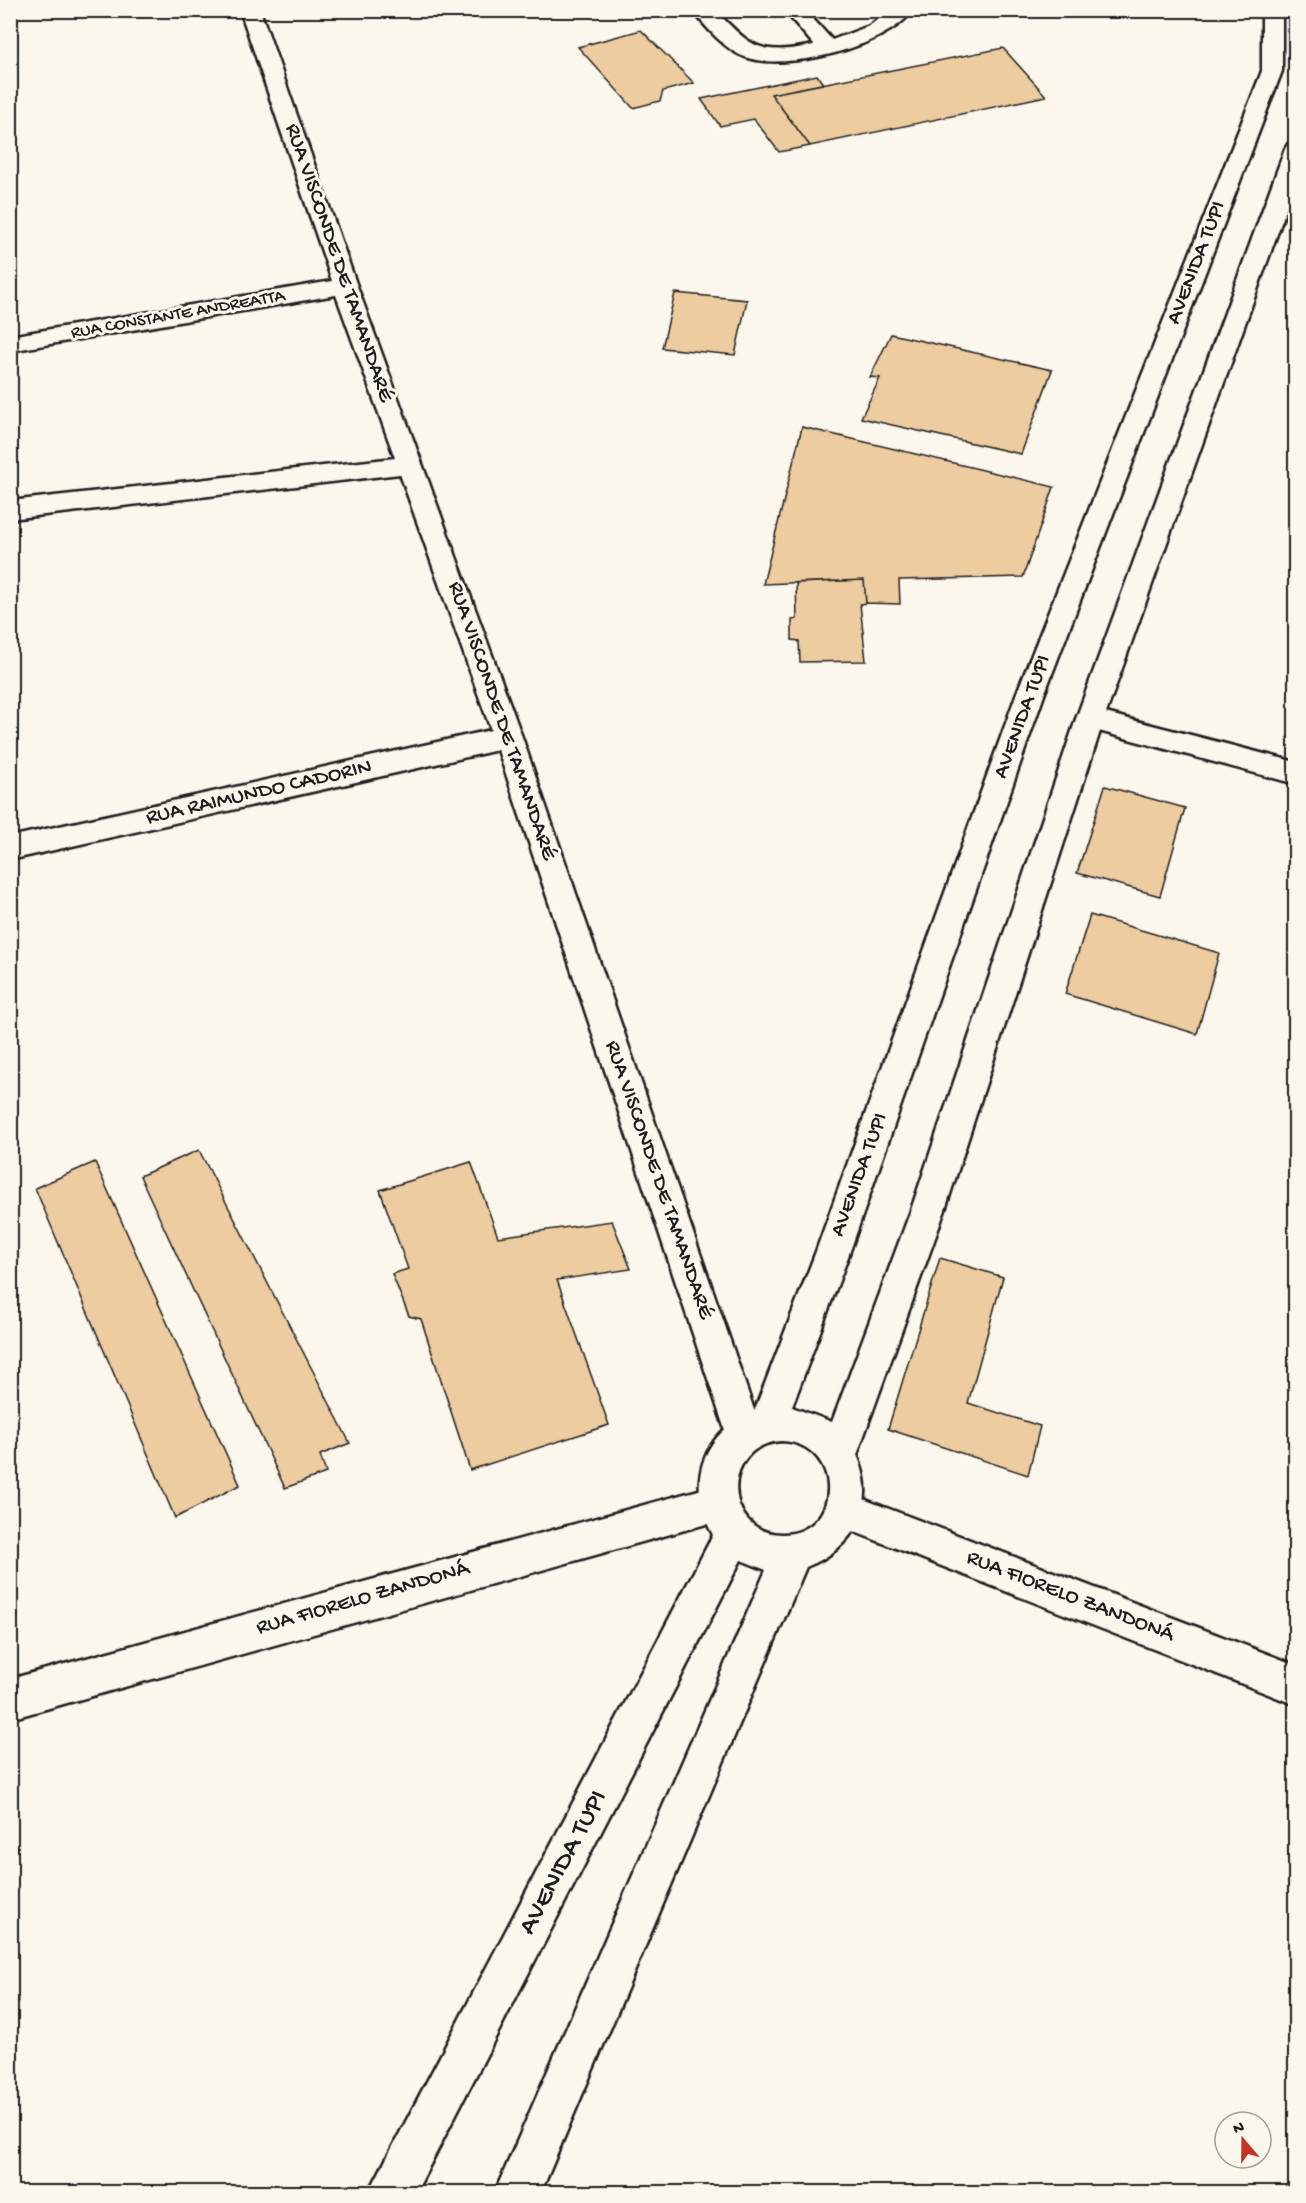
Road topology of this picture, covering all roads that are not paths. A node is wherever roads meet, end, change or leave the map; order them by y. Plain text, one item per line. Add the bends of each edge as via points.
1 (250, 10) edge
2 (703, 10) edge
3 (794, 10) edge
4 (903, 10) edge
5 (1272, 10) edge
6 (827, 47) junction
7 (1296, 149) edge
8 (345, 286) junction
9 (10, 344) edge
10 (410, 465) junction
11 (10, 510) edge
12 (1090, 719) junction
13 (508, 737) junction
14 (1296, 773) edge
15 (10, 849) edge
16 (755, 1429) junction
17 (838, 1456) junction
18 (845, 1510) junction
19 (726, 1517) junction
20 (793, 1552) junction
21 (1296, 1685) edge
22 (10, 1699) edge
23 (392, 2193) edge
24 (518, 2193) edge

1 - 8 main road, RUA VISCONDE DE TAMANDARÉ
2 - 6 main road via 749,52 769,57
3 - 6 main road
4 - 6 main road via 876,32
5 - 16 main road, AVENIDA TUPI via 1272,71 1030,695 832,1254
7 - 12 main road
8 - 9 main road, RUA CONSTANTE ANDREATTA
8 - 10 main road, RUA VISCONDE DE TAMANDARÉ
10 - 11 main road
10 - 13 main road, RUA VISCONDE DE TAMANDARÉ
12 - 14 main road
12 - 17 main road via 928,1210
13 - 15 main road, RUA RAIMUNDO CADORIN
13 - 16 main road, RUA VISCONDE DE TAMANDARÉ
16 - 17 main road via 787,1424 808,1430
16 - 19 main road via 729,1446 719,1463 715,1482
17 - 18 main road via 848,1483
18 - 20 main road via 834,1530 816,1544
18 - 21 main road, RUA FIORELO ZANDONÁ
19 - 20 main road via 762,1549
19 - 22 main road, RUA FIORELO ZANDONÁ
19 - 23 main road, AVENIDA TUPI
20 - 24 main road

